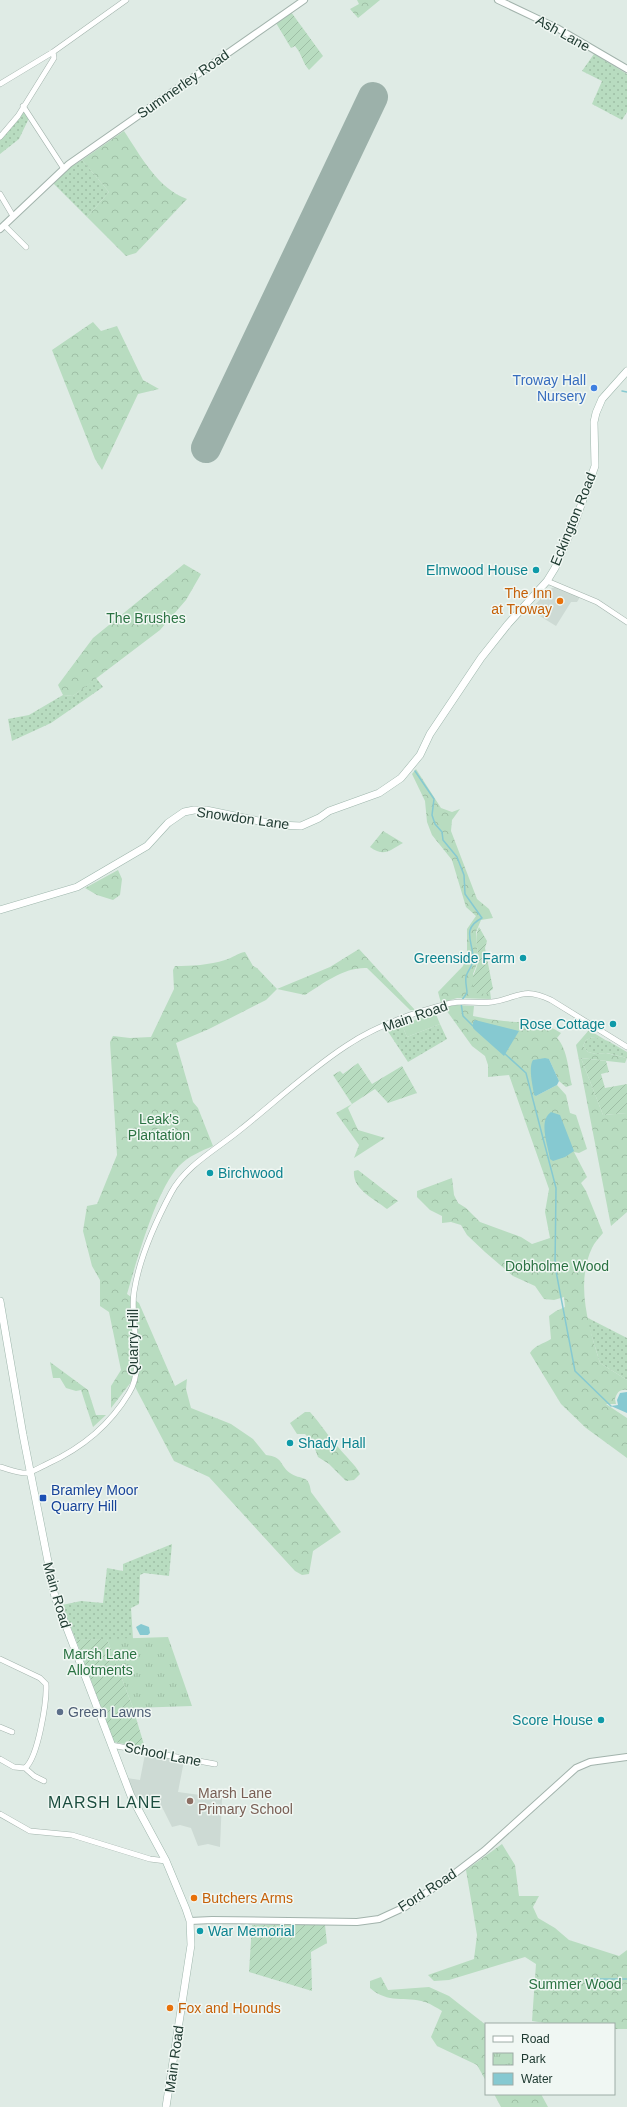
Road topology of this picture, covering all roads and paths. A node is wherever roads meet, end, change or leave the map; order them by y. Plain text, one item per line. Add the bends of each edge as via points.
1 (126, 0) edge
2 (304, 0) edge
3 (498, 0) edge
4 (53, 52) junction
5 (627, 69) edge
6 (0, 84) edge
7 (24, 106) junction
8 (0, 137) edge
9 (64, 169) junction
10 (0, 194) edge
11 (13, 216) junction
12 (2, 227) edge
13 (26, 247) dead end
14 (627, 371) edge
15 (547, 581) junction
16 (627, 622) edge
17 (0, 910) edge
18 (627, 1047) edge
19 (186, 1172) joint
20 (0, 1301) edge
21 (0, 1467) edge
22 (30, 1472) junction
23 (0, 1660) edge
24 (2, 1727) edge
25 (12, 1732) dead end
26 (0, 1734) edge
27 (111, 1745) junction
28 (627, 1757) edge
29 (0, 1759) edge
30 (215, 1764) dead end
31 (25, 1768) junction
32 (44, 1781) dead end
33 (0, 1814) edge
34 (166, 1861) junction
35 (190, 1921) junction
36 (166, 2107) edge

1 - 4 street
2 - 9 street, Summerley Road
3 - 5 street, Ash Lane via 557,28
4 - 6 street
4 - 7 street via 54,58
7 - 8 street
7 - 9 street
9 - 11 street, Summerley Road
10 - 11 street
11 - 12 street, Summerley Road
12 - 13 street
14 - 15 main road, Eckington Road via 602,399 596,412 594,466 566,545
15 - 16 street via 597,602
15 - 17 main road, Snowdon Lane via 481,658 430,734 410,769 379,794 328,811 301,826 278,825 206,810 184,812 147,846 77,887
18 - 19 street, Main Road via 551,1000 532,993 493,1002 461,1002 389,1022 346,1046 289,1088 262,1113
19 - 22 street, Quarry Hill via 172,1191 150,1239 134,1293 136,1370 132,1388 113,1417 88,1439 63,1456
20 - 22 main road, Main Road
21 - 22 street
22 - 27 main road, Main Road via 55,1597
23 - 31 street via 40,1678 46,1684 40,1728 32,1758
24 - 25 street
24 - 26 street
27 - 30 street, School Lane
27 - 34 main road, Main Road via 138,1811
28 - 35 street, Ford Road via 590,1762 576,1768 474,1859 404,1907 379,1919 357,1922
29 - 31 street via 14,1768
31 - 32 street via 36,1780
33 - 34 street via 30,1831 72,1835 150,1859
34 - 35 main road, Main Road
35 - 36 main road, Main Road via 191,1945

